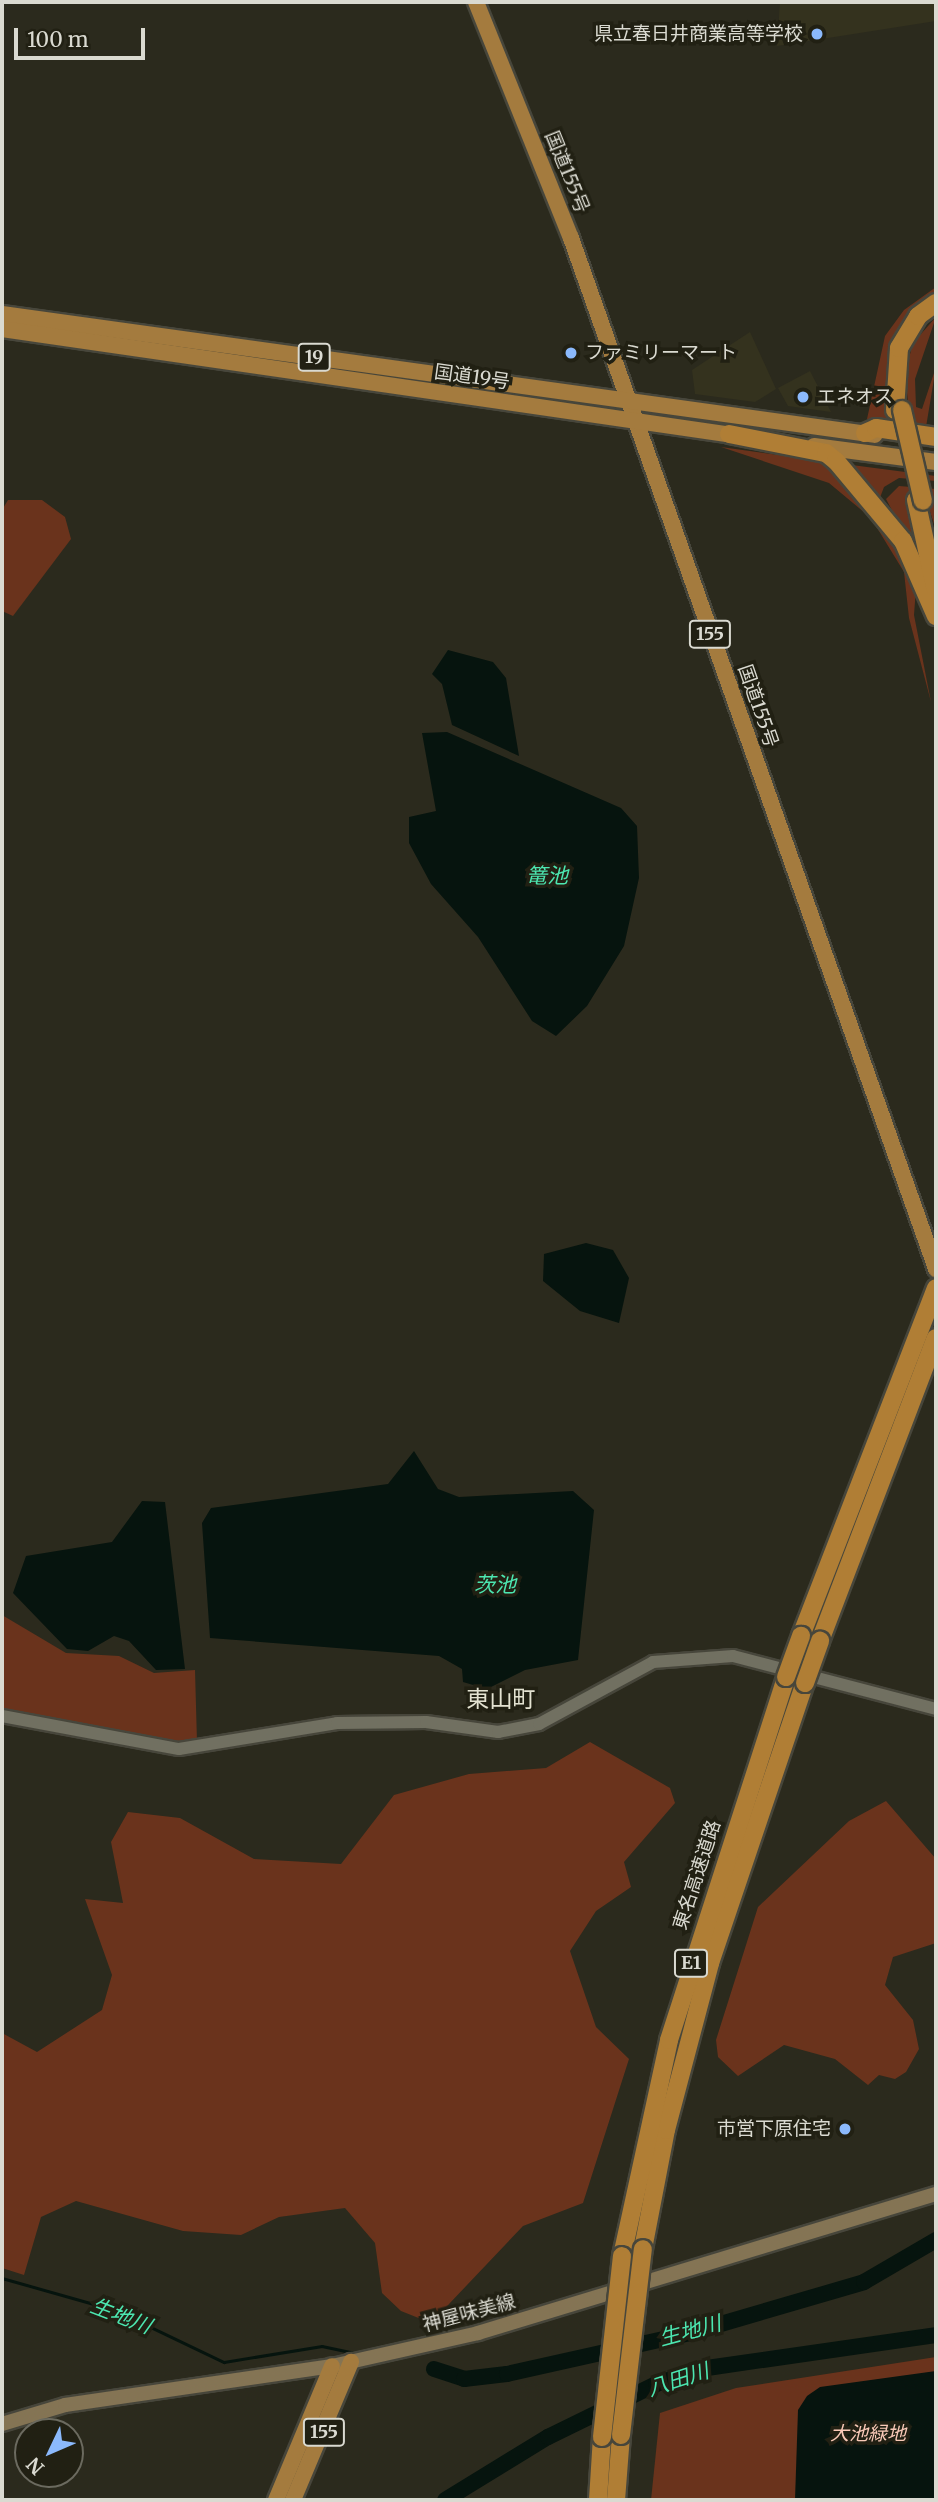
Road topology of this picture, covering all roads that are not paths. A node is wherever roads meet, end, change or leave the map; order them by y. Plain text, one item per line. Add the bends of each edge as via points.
1 (475, 2) edge
2 (936, 303) edge
3 (936, 311) edge
4 (2, 314) edge
5 (2, 329) edge
6 (627, 401) junction
7 (899, 410) junction
8 (637, 422) junction
9 (866, 433) junction
10 (729, 434) junction
11 (936, 437) edge
12 (936, 443) edge
13 (936, 462) edge
14 (919, 500) junction
15 (936, 559) edge
16 (936, 614) edge
17 (936, 1269) edge
18 (936, 1276) edge
19 (936, 1288) edge
20 (936, 1338) edge
21 (920, 1355) junction
22 (936, 1709) edge
23 (2, 1716) edge
24 (936, 2194) edge
25 (351, 2362) junction
26 (332, 2366) junction
27 (2, 2424) edge
28 (276, 2500) edge
29 (293, 2500) edge
30 (598, 2500) edge
31 (616, 2500) edge

1 - 6 highway, 国道155号 / 155 via 571,238
2 - 7 highway via 918,316 899,348
3 - 7 highway via 906,351
4 - 6 highway, 国道19号 / 19
5 - 8 highway, 国道19号 / 19
6 - 8 highway, 国道155号 / 155
6 - 9 highway, 国道19号 / 19
7 - 14 highway
8 - 10 highway, 国道19号 / 19
8 - 17 highway, 国道155号 / 155
9 - 11 highway via 876,428
9 - 12 highway, 国道19号 / 19
10 - 13 highway, 国道19号 / 19
10 - 16 highway via 826,453 836,461 903,541
14 - 15 highway
14 - 16 highway via 936,585
18 - 21 highway
19 - 21 highway, 東名高速道路 / E1
20 - 21 highway, 東名高速道路 / E1
21 - 30 highway, 東名高速道路 / E1, bridge via 801,1636 669,2040 622,2256
21 - 31 highway, 東名高速道路 / E1, bridge via 707,1975 643,2249
22 - 23 street via 765,1660 733,1656 653,1662 539,1724 498,1732 426,1722 337,1723 179,1749
24 - 25 main road, 神屋味美線 via 478,2333
25 - 26 main road, 神屋味美線
25 - 29 highway, 155
26 - 27 main road, 神屋味美線 via 98,2399
26 - 28 highway, 155

